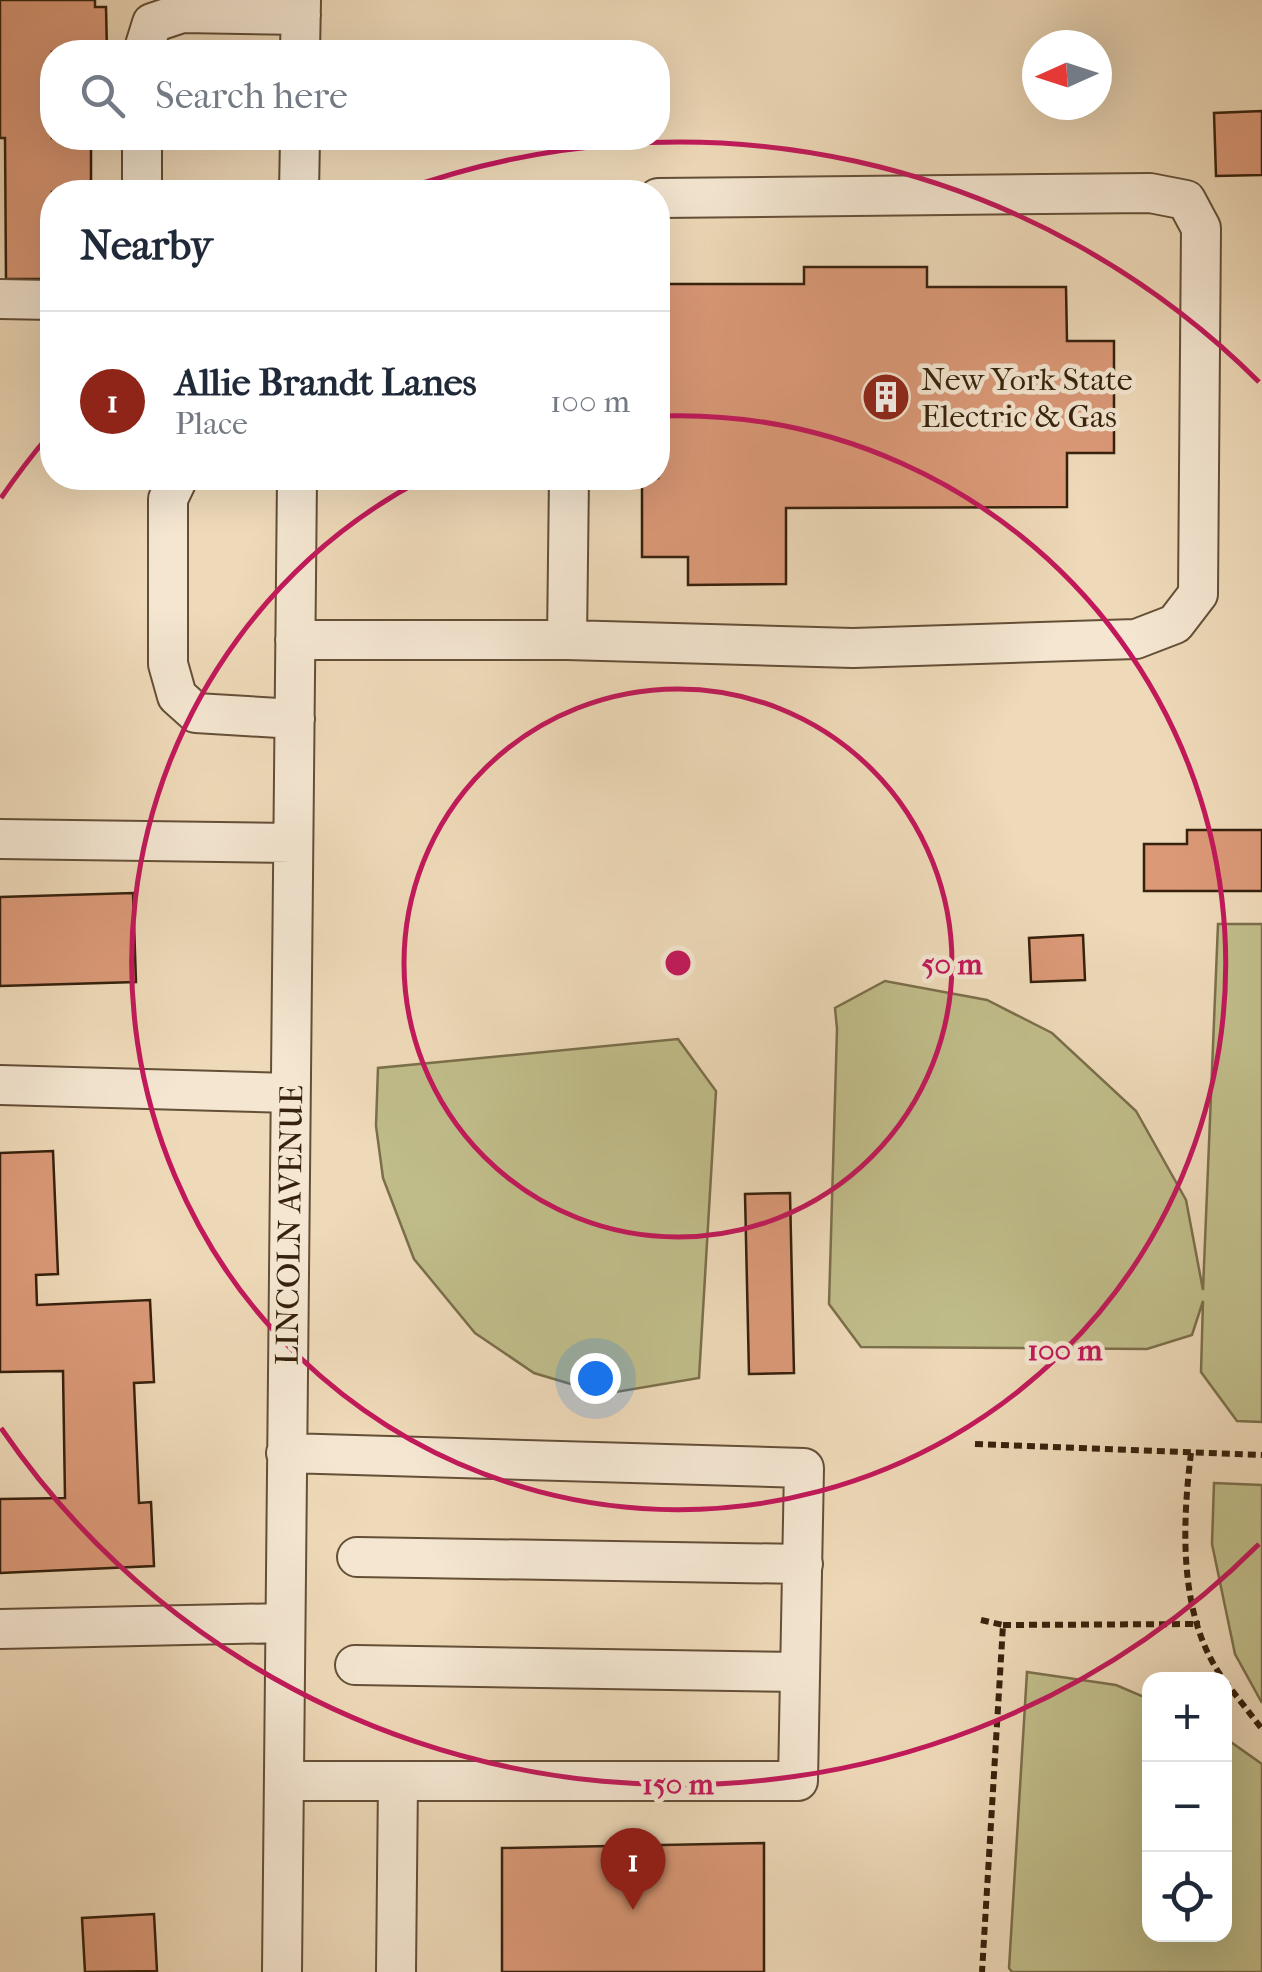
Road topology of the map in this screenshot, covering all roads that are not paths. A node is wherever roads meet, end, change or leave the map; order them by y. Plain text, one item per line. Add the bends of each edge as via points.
1 (301, 7) edge
2 (147, 40) edge
3 (300, 40) edge
4 (142, 150) edge
5 (300, 150) edge
6 (142, 180) edge
7 (299, 180) edge
8 (670, 198) edge
9 (0, 299) edge
10 (40, 300) edge
11 (172, 490) edge
12 (296, 490) edge
13 (569, 490) edge
14 (295, 640) junction
15 (567, 640) junction
16 (294, 719) junction
17 (0, 839) edge
18 (293, 842) junction
19 (0, 1085) edge
20 (290, 1093) junction
21 (286, 1453) junction
22 (357, 1557) dead end
23 (803, 1564) junction
24 (285, 1623) junction
25 (0, 1629) edge
26 (354, 1665) dead end
27 (800, 1672) junction
28 (398, 1781) junction
29 (284, 1782) junction
30 (282, 1972) edge
31 (396, 1972) edge

1 - 2 street via 182,13 152,22
1 - 3 street
4 - 6 street
5 - 7 street
8 - 15 street via 1150,193 1186,200 1200,228 1198,594 1174,624 1136,639 852,648
9 - 10 street
11 - 16 street via 168,664 176,696 196,713
12 - 14 street, LINCOLN AVENUE
13 - 15 street
14 - 15 street
14 - 16 street, LINCOLN AVENUE
16 - 18 street, LINCOLN AVENUE
17 - 18 street
18 - 20 street, LINCOLN AVENUE
19 - 20 street
20 - 21 street, LINCOLN AVENUE
21 - 23 street via 804,1468
21 - 24 street, LINCOLN AVENUE
22 - 23 street
23 - 27 street
24 - 25 street
24 - 29 street, LINCOLN AVENUE
26 - 27 street
27 - 28 street via 798,1781
28 - 29 street
28 - 31 street
29 - 30 street, LINCOLN AVENUE

